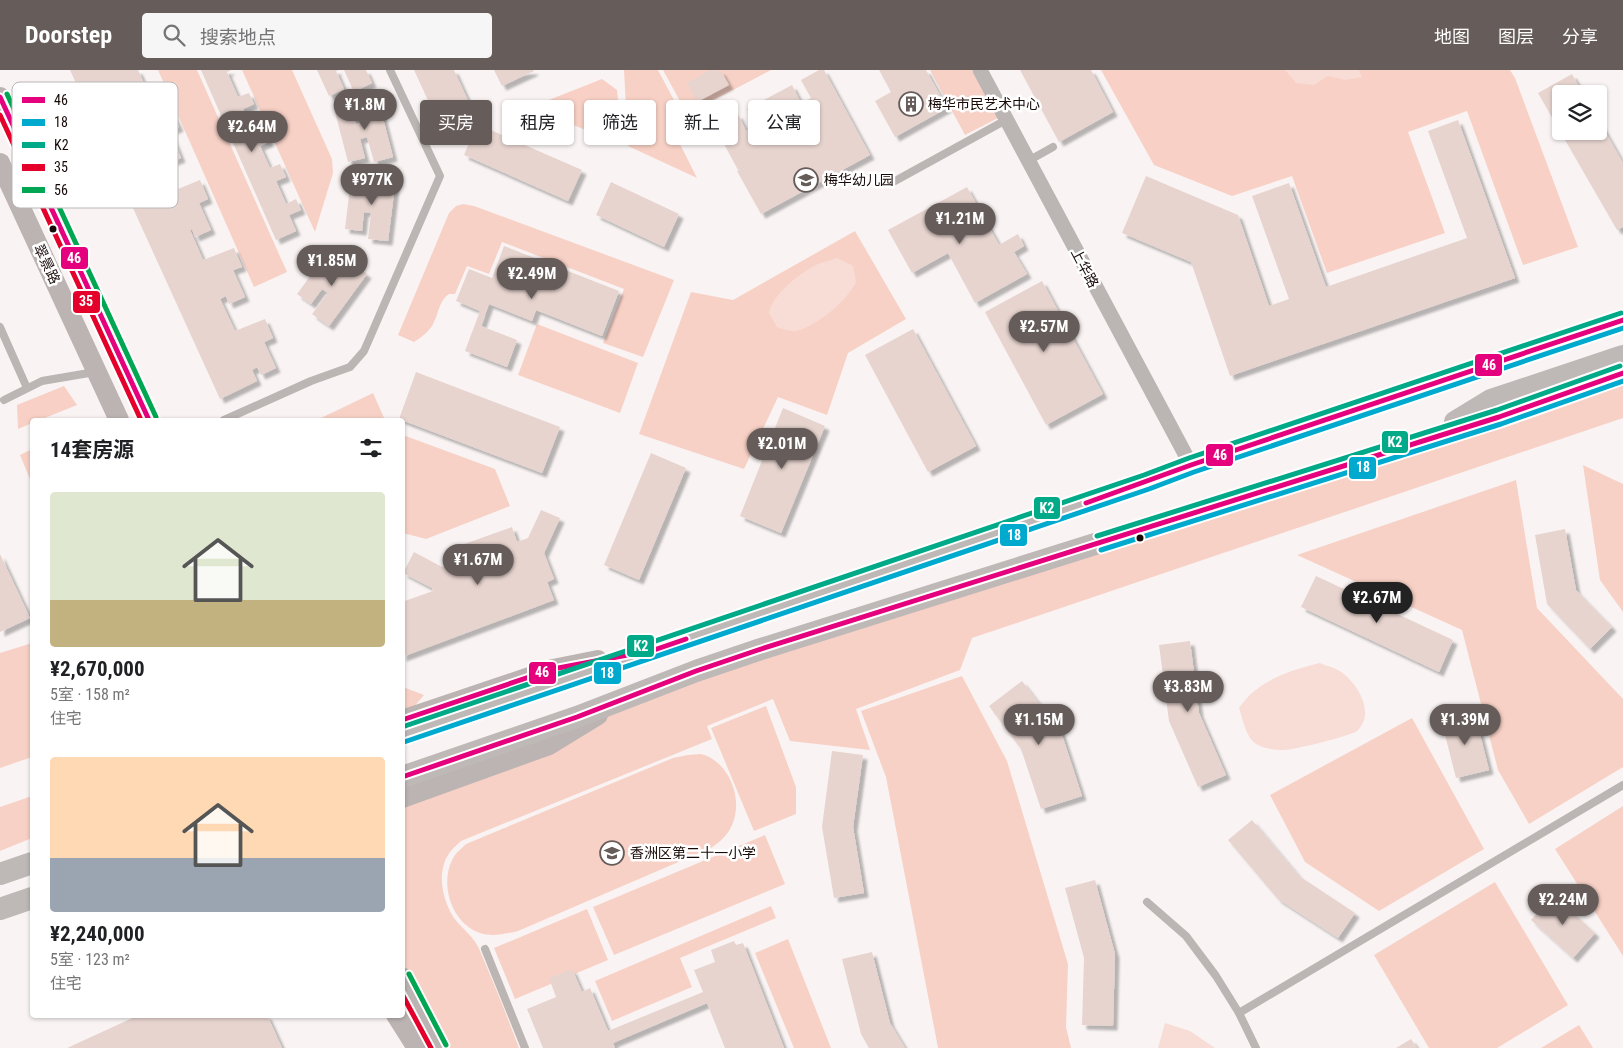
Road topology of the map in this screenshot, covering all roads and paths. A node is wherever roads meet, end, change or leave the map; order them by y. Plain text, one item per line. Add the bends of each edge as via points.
1 (390, 70) edge
2 (980, 70) edge
3 (0, 97) edge
4 (1006, 120) junction
5 (12, 123) edge
6 (1053, 147) dead end
7 (1028, 161) junction
8 (0, 163) edge
9 (895, 181) dead end
10 (12, 189) edge
11 (21, 208) edge
12 (51, 208) edge
13 (1623, 320) edge
14 (0, 327) edge
15 (1623, 336) edge
16 (1623, 356) edge
17 (97, 372) junction
18 (1623, 373) edge
19 (27, 388) junction
20 (1488, 392) junction
21 (1402, 395) junction
22 (4, 400) dead end
23 (118, 418) edge
24 (148, 418) edge
25 (229, 418) edge
26 (1418, 443) junction
27 (1191, 465) junction
28 (654, 650) junction
29 (624, 699) junction
30 (405, 719) edge
31 (405, 734) edge
32 (405, 776) edge
33 (1623, 785) edge
34 (405, 797) edge
35 (30, 864) edge
36 (0, 874) edge
37 (30, 899) edge
38 (1147, 902) dead end
39 (0, 909) edge
40 (485, 949) dead end
41 (405, 984) edge
42 (1239, 1013) junction
43 (398, 1018) edge
44 (418, 1048) edge
45 (439, 1048) edge
46 (525, 1048) edge
47 (1256, 1048) edge

1 - 25 lane via 440,176 364,351 350,367
2 - 4 street, 上华路
3 - 5 main road, 翠景路
4 - 7 street, 上华路
4 - 9 lane
6 - 7 lane
7 - 27 street, 上华路
8 - 10 main road, 翠景路
11 - 17 main road, 翠景路
12 - 24 main road, 翠景路
13 - 21 main road
14 - 19 lane
15 - 20 main road
16 - 20 main road
17 - 19 lane via 42,381
17 - 23 main road, 翠景路
18 - 26 main road
19 - 22 lane
20 - 21 main road
20 - 26 main road
21 - 27 main road
26 - 29 main road via 758,650
27 - 28 main road
28 - 30 main road via 553,669
28 - 31 main road
29 - 32 main road
29 - 34 main road via 549,746
33 - 42 lane
35 - 36 main road
37 - 39 main road
38 - 42 lane via 1186,936
40 - 46 lane
41 - 45 main road
42 - 47 lane
43 - 44 main road

